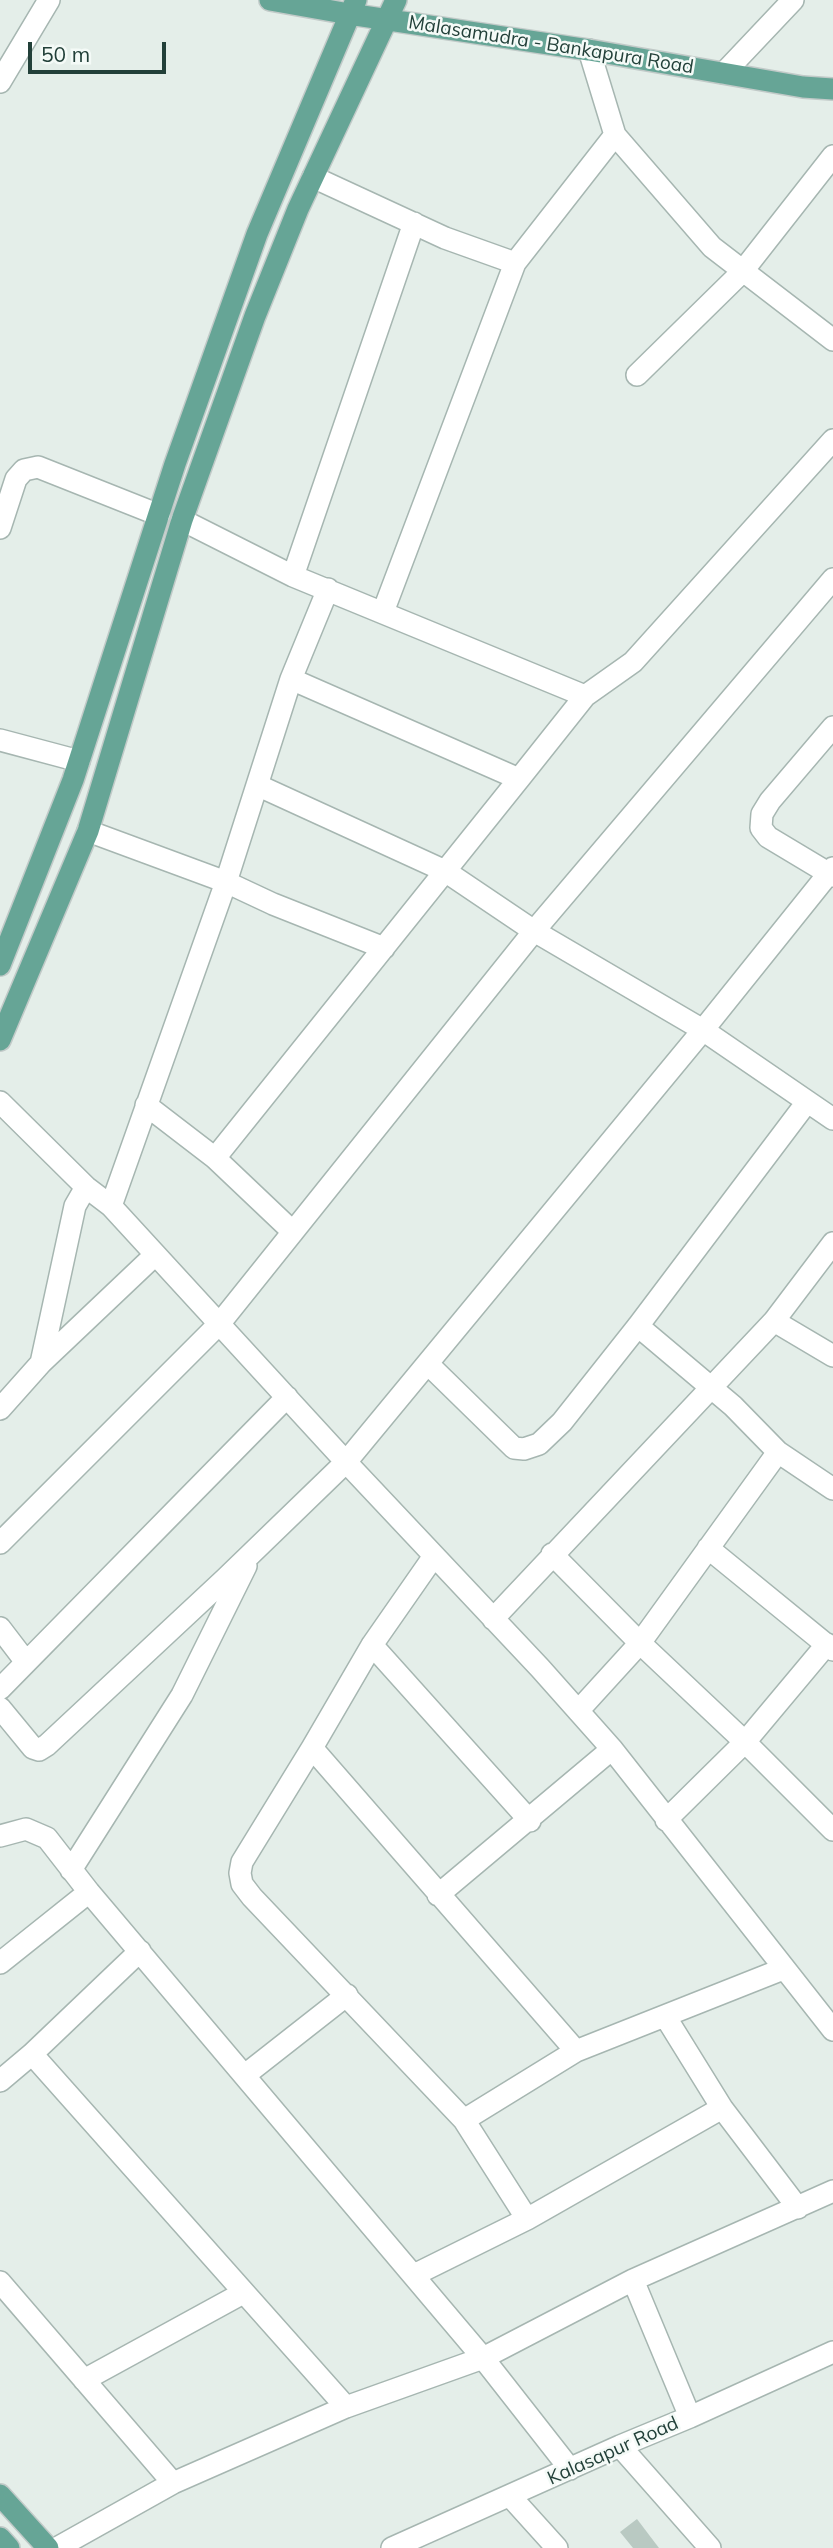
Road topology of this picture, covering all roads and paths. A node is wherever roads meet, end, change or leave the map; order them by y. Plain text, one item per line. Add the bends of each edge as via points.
1 (49, 0) edge
2 (270, 0) edge
3 (396, 0) edge
4 (793, 0) edge
5 (352, 7) edge
6 (387, 20) junction
7 (589, 50) junction
8 (724, 73) junction
9 (0, 82) edge
10 (833, 89) edge
11 (615, 135) junction
12 (833, 156) edge
13 (313, 177) junction
14 (414, 223) junction
15 (515, 263) junction
16 (742, 272) junction
17 (833, 340) edge
18 (637, 375) dead end
19 (833, 440) edge
20 (159, 515) junction
21 (182, 520) junction
22 (0, 528) edge
23 (293, 576) junction
24 (833, 579) edge
25 (328, 589) junction
26 (383, 612) junction
27 (290, 680) junction
28 (585, 696) junction
29 (833, 727) edge
30 (0, 740) edge
31 (79, 761) junction
32 (519, 779) junction
33 (257, 785) junction
34 (88, 831) junction
35 (445, 871) junction
36 (831, 873) edge
37 (226, 882) junction
38 (534, 931) junction
39 (384, 948) junction
40 (0, 965) edge
41 (703, 1030) junction
42 (0, 1040) edge
43 (0, 1102) edge
44 (807, 1102) junction
45 (146, 1105) junction
46 (833, 1119) edge
47 (215, 1158) junction
48 (86, 1187) junction
49 (111, 1206) junction
50 (293, 1232) junction
51 (833, 1243) edge
52 (155, 1255) junction
53 (774, 1321) junction
54 (220, 1323) junction
55 (638, 1326) junction
56 (833, 1356) edge
57 (41, 1363) junction
58 (428, 1364) junction
59 (711, 1389) junction
60 (287, 1397) junction
61 (0, 1409) edge
62 (778, 1452) junction
63 (346, 1462) junction
64 (833, 1489) edge
65 (0, 1543) edge
66 (708, 1548) junction
67 (254, 1552) junction
68 (552, 1554) junction
69 (434, 1556) junction
70 (493, 1619) junction
71 (0, 1628) edge
72 (640, 1643) junction
73 (372, 1645) junction
74 (830, 1647) edge
75 (26, 1662) junction
76 (0, 1689) edge
77 (0, 1708) edge
78 (578, 1711) junction
79 (745, 1742) junction
80 (312, 1748) junction
81 (612, 1749) junction
82 (666, 1819) junction
83 (530, 1821) junction
84 (833, 1830) edge
85 (0, 1836) edge
86 (71, 1870) junction
87 (89, 1892) junction
88 (438, 1895) junction
89 (139, 1951) junction
90 (0, 1963) edge
91 (783, 1969) junction
92 (346, 1995) junction
93 (665, 2017) junction
94 (833, 2030) edge
95 (576, 2051) junction
96 (32, 2054) junction
97 (244, 2075) junction
98 (0, 2081) edge
99 (722, 2108) junction
100 (464, 2120) junction
101 (833, 2191) edge
102 (798, 2208) junction
103 (527, 2219) junction
104 (414, 2275) junction
105 (633, 2280) junction
106 (0, 2282) edge
107 (243, 2293) junction
108 (833, 2352) edge
109 (483, 2358) junction
110 (84, 2380) junction
111 (346, 2407) junction
112 (690, 2417) junction
113 (620, 2446) junction
114 (570, 2469) junction
115 (173, 2483) junction
116 (0, 2495) edge
117 (510, 2496) junction
118 (0, 2538) edge
119 (401, 2546) edge
120 (9, 2548) edge
121 (48, 2548) edge
122 (57, 2548) edge
123 (557, 2548) edge
124 (710, 2548) edge

1 - 9 street
2 - 5 main road, Malasamudra - Bankapura Road
3 - 6 main road
4 - 8 street
5 - 6 main road, Malasamudra - Bankapura Road
5 - 20 main road via 257,234
6 - 7 main road, Malasamudra - Bankapura Road
6 - 13 main road
7 - 8 main road, Malasamudra - Bankapura Road
7 - 11 street
8 - 10 main road, Malasamudra - Bankapura Road
11 - 15 street
11 - 16 street via 712,247
12 - 16 street
13 - 14 street
13 - 21 main road via 255,316
14 - 15 street
14 - 23 street
15 - 26 street
16 - 17 street
16 - 18 street
19 - 28 street via 633,662
20 - 22 street via 38,467 24,470 16,480
20 - 31 main road
21 - 23 street
21 - 34 main road
23 - 25 street
24 - 38 street
25 - 26 street
25 - 27 street
26 - 28 street
27 - 32 street
27 - 33 street
28 - 32 street
29 - 36 street via 762,814 761,828 768,837
30 - 31 street
31 - 40 main road
32 - 35 street
33 - 35 street
33 - 37 street
34 - 37 street
34 - 42 main road
35 - 38 street
35 - 39 street
36 - 41 street
37 - 39 street
37 - 45 street
38 - 41 street
38 - 50 street
39 - 47 street
41 - 44 street
41 - 58 street
43 - 48 street
44 - 46 street
44 - 55 street
45 - 47 street
45 - 49 street
47 - 50 street
48 - 49 street
48 - 57 street via 75,1206
49 - 52 street
50 - 54 street
51 - 53 street
52 - 54 street
52 - 57 street
53 - 56 street
53 - 59 street
54 - 60 street
54 - 65 street
55 - 58 street via 556,1429 539,1444 524,1449 504,1441
55 - 59 street
57 - 61 street
58 - 63 street
59 - 62 street
59 - 68 street
60 - 63 street
60 - 75 street
62 - 64 street
62 - 66 street
63 - 67 street
63 - 69 street
66 - 72 street
66 - 74 street
67 - 77 street via 47,1745 33,1748
67 - 86 street via 182,1695
68 - 70 street
68 - 72 street
69 - 70 street
69 - 73 street
70 - 78 street
71 - 75 street
72 - 78 street
72 - 79 street
73 - 80 street
73 - 83 street
74 - 79 street
75 - 76 street
78 - 81 street
79 - 82 street
79 - 84 street
80 - 88 street
80 - 92 street via 242,1862 240,1873 251,1897
81 - 82 street
81 - 83 street
82 - 91 street
83 - 88 street
85 - 86 street via 26,1829 47,1838
86 - 87 street
87 - 89 street
87 - 90 street
88 - 95 street
89 - 96 street
89 - 97 street
91 - 93 street
91 - 94 street
92 - 97 street
92 - 100 street
93 - 95 street
93 - 99 street
95 - 100 street
96 - 98 street
96 - 107 street
97 - 104 street
99 - 102 street
99 - 103 street
100 - 103 street
101 - 102 street
102 - 105 street
103 - 104 street
104 - 109 street
105 - 109 street
105 - 112 street
106 - 110 street
107 - 110 street
107 - 111 street
108 - 112 street, Kalasapur Road
109 - 111 street
109 - 114 street
110 - 115 street
111 - 115 street
112 - 113 street, Kalasapur Road
113 - 114 street, Kalasapur Road
113 - 124 street
114 - 117 street, Kalasapur Road
115 - 122 street
116 - 121 main road
117 - 119 street, Kalasapur Road
117 - 123 street
118 - 120 main road

